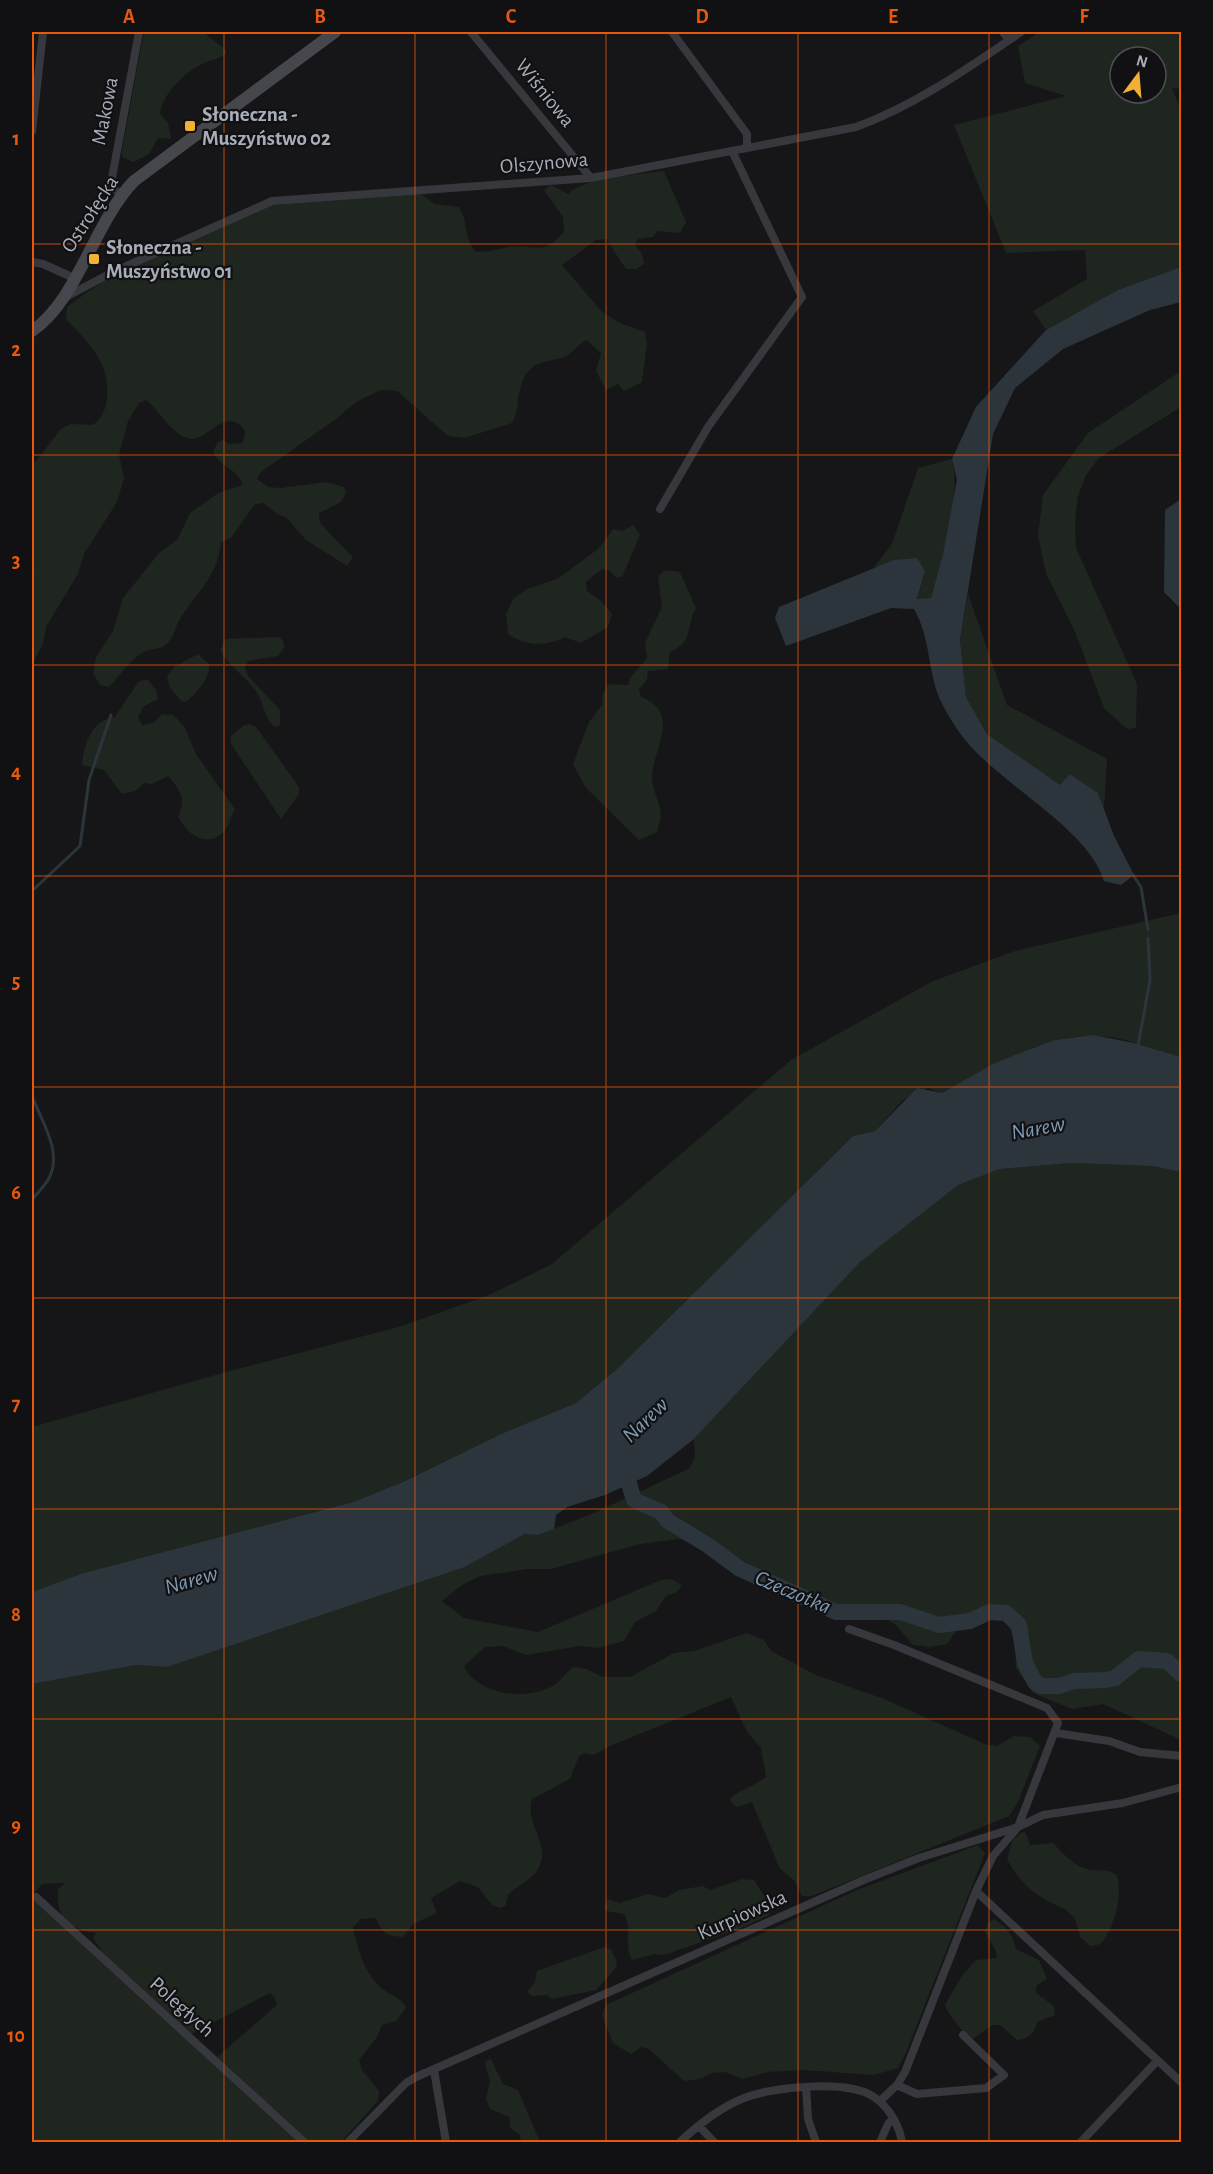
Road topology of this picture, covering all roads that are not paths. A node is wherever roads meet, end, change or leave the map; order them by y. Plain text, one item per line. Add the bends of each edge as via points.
1 (43, 32) edge
2 (139, 32) edge
3 (335, 32) edge
4 (471, 32) edge
5 (672, 32) edge
6 (1003, 32) edge
7 (1021, 32) edge
8 (1009, 40) junction
9 (32, 131) edge
10 (747, 148) junction
11 (732, 151) junction
12 (591, 178) junction
13 (120, 195) junction
14 (32, 262) edge
15 (74, 278) junction
16 (62, 299) junction
17 (32, 331) edge
18 (660, 509) dead end
19 (849, 1629) dead end
20 (1056, 1733) junction
21 (1182, 1756) edge
22 (1182, 1787) edge
23 (1018, 1827) junction
24 (976, 1892) junction
25 (36, 1898) dead end
26 (963, 2035) dead end
27 (1157, 2061) junction
28 (434, 2070) junction
29 (1182, 2083) edge
30 (897, 2085) junction
31 (806, 2087) junction
32 (880, 2101) junction
33 (893, 2119) junction
34 (699, 2126) junction
35 (304, 2142) edge
36 (348, 2142) edge
37 (446, 2142) edge
38 (680, 2142) edge
39 (714, 2142) edge
40 (816, 2142) edge
41 (880, 2142) edge
42 (902, 2142) edge
43 (1081, 2142) edge

1 - 9 street
2 - 13 street, Makowa via 112,178
3 - 13 street, Ostrołęcka via 148,169
4 - 12 street, Wiśniowa
5 - 10 street via 747,134
6 - 8 street
7 - 8 street, Olszynowa
8 - 10 street, Olszynowa via 923,97 886,116 856,127
10 - 11 street, Olszynowa
11 - 12 street, Olszynowa
11 - 18 street via 802,297 708,427
12 - 16 street, Olszynowa via 272,201
13 - 15 street, Ostrołęcka
14 - 15 street
15 - 16 street, Ostrołęcka
16 - 17 street, Ostrołęcka
19 - 20 street via 1047,1708 1058,1723
20 - 21 street via 1109,1741 1147,1754
20 - 23 street
22 - 23 street, Kurpiowska via 1123,1803 1043,1815
23 - 24 street via 993,1857
23 - 28 street, Kurpiowska via 919,1857 866,1879
24 - 27 street
24 - 30 street
25 - 35 street, Poległych
26 - 30 street via 1004,2075 986,2088 917,2094
27 - 29 street
27 - 43 street
28 - 36 street, Kurpiowska via 406,2083
28 - 37 street
30 - 32 street
31 - 32 street via 859,2090
31 - 34 street via 777,2089 742,2099
31 - 40 street via 808,2119
32 - 33 street
33 - 41 street
33 - 42 street
34 - 38 street
34 - 39 street

